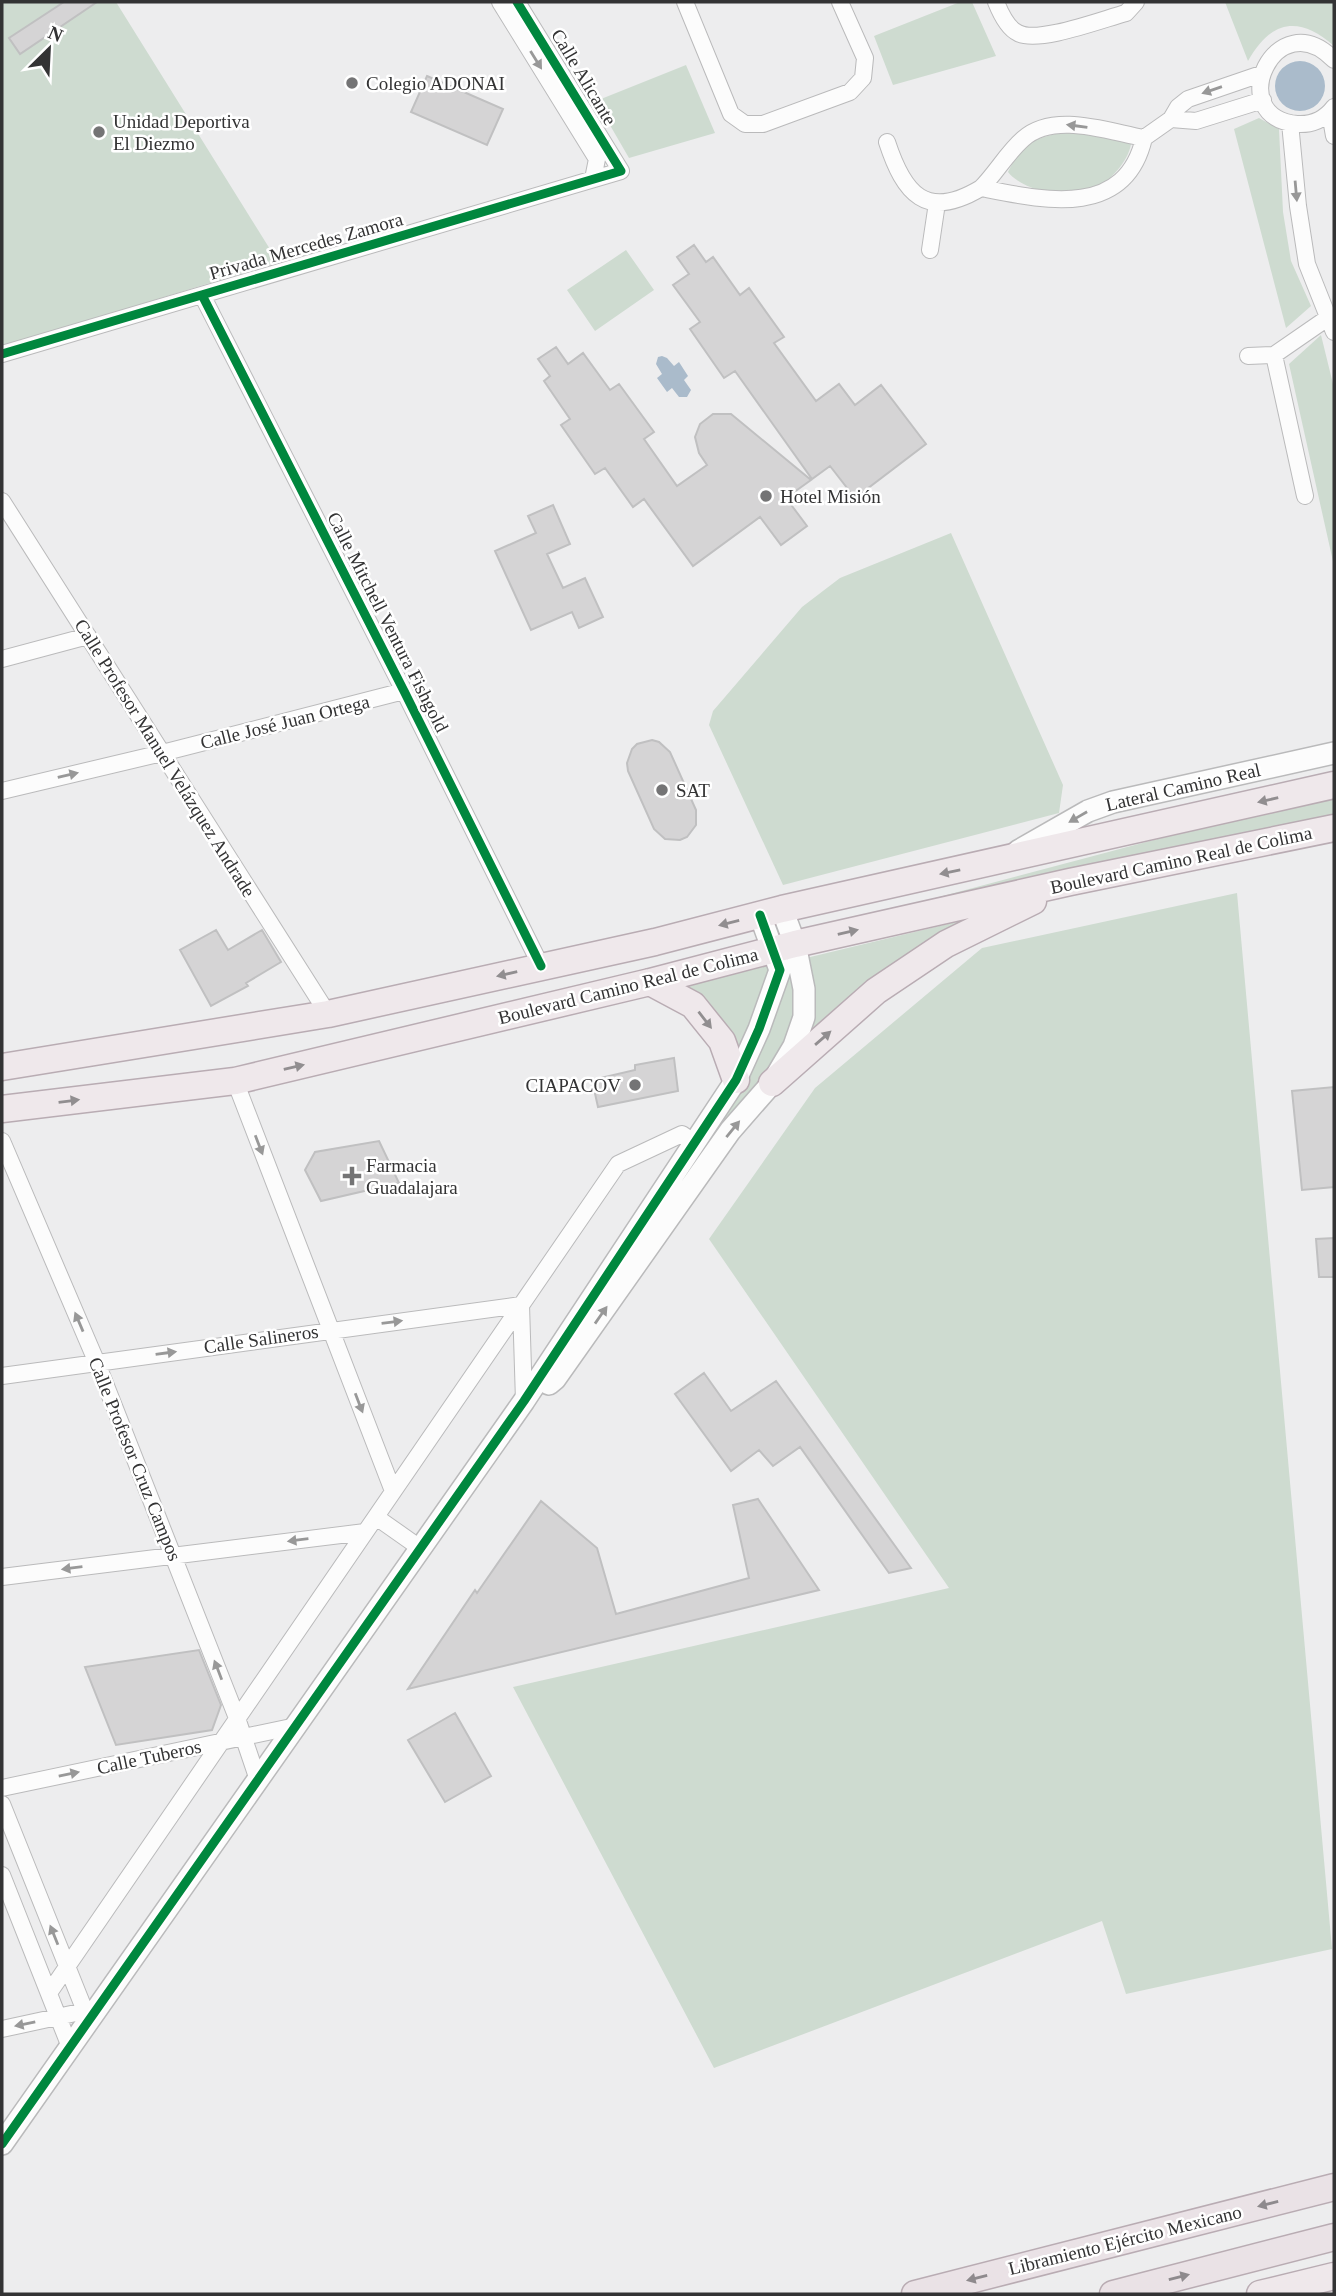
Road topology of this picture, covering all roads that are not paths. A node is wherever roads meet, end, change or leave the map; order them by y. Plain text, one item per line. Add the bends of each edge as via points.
1 (500, 2) edge
2 (517, 2) edge
3 (685, 2) edge
4 (840, 2) edge
5 (996, 2) edge
6 (1136, 2) edge
7 (1334, 60) edge
8 (1261, 74) junction
9 (1263, 100) junction
10 (1332, 110) edge
11 (1171, 119) junction
12 (1290, 123) junction
13 (1334, 136) edge
14 (1144, 138) junction
15 (887, 142) dead end
16 (621, 171) joint
17 (593, 180) junction
18 (981, 188) junction
19 (937, 203) junction
20 (930, 250) dead end
21 (202, 295) junction
22 (1331, 324) edge
23 (2, 355) edge
24 (1274, 355) junction
25 (1248, 356) dead end
26 (1305, 496) dead end
27 (2, 501) edge
28 (88, 636) junction
29 (2, 659) edge
30 (404, 691) junction
31 (162, 753) junction
32 (1334, 753) edge
33 (1334, 785) edge
34 (2, 790) edge
35 (1334, 828) edge
36 (1003, 860) junction
37 (1070, 882) junction
38 (771, 912) junction
39 (784, 947) junction
40 (541, 966) junction
41 (650, 982) junction
42 (328, 1014) junction
43 (2, 1067) edge
44 (736, 1080) junction
45 (235, 1081) junction
46 (772, 1083) junction
47 (2, 1110) edge
48 (689, 1139) junction
49 (2, 1141) edge
50 (522, 1305) junction
51 (330, 1330) junction
52 (97, 1363) junction
53 (2, 1376) edge
54 (524, 1401) junction
55 (393, 1491) junction
56 (376, 1517) junction
57 (365, 1532) junction
58 (420, 1548) junction
59 (173, 1556) junction
60 (2, 1577) edge
61 (237, 1718) junction
62 (296, 1726) junction
63 (244, 1737) junction
64 (220, 1742) junction
65 (258, 1780) junction
66 (2, 1788) edge
67 (2, 1804) edge
68 (2, 1875) edge
69 (67, 1966) junction
70 (49, 1993) junction
71 (90, 2014) junction
72 (58, 2017) junction
73 (2, 2029) edge
74 (70, 2047) junction
75 (2, 2144) edge
76 (1334, 2187) edge
77 (1334, 2237) edge
78 (1334, 2276) edge
79 (915, 2294) edge
80 (1113, 2294) edge
81 (1260, 2294) edge

1 -> 17 street, Calle Alicante via 597,159
2 - 16 street, Calle Alicante
3 - 4 street via 732,114 745,124 763,124 850,92 863,78 865,58
5 - 6 street via 1016,33 1037,38 1126,13
7 - 8 street via 1315,45 1301,42 1276,51
8 - 9 street
8 -> 11 street via 1188,99
9 - 11 street via 1196,121
9 - 12 street
10 - 12 street via 1318,121
10 - 13 street
11 - 14 street
12 -> 22 street via 1307,264
14 -> 18 street via 1061,124 1040,129 1025,137
14 - 18 street via 1133,169 1098,195 1051,200
15 - 19 street via 902,181 913,193
16 - 17 street, Privada Mercedes Zamora
17 - 21 street, Privada Mercedes Zamora
18 - 19 street via 965,198
19 - 20 street
21 - 23 street, Privada Mercedes Zamora
21 - 30 street, Calle Mitchell Ventura Fishgold
22 - 24 street
24 - 25 street
24 - 26 street
27 - 28 street, Calle Profesor Manuel Velázquez Andrade
28 - 29 street
28 - 31 street, Calle Profesor Manuel Velázquez Andrade
30 - 31 street, Calle José Juan Ortega
30 - 40 street, Calle Mitchell Ventura Fishgold
34 -> 31 street, Calle José Juan Ortega
31 - 42 street, Calle Profesor Manuel Velázquez Andrade
32 -> 36 street, Lateral Camino Real via 1113,802 1088,811
33 -> 36 main road, Boulevard Camino Real de Colima
35 - 37 main road, Boulevard Camino Real de Colima
36 -> 38 main road, Boulevard Camino Real de Colima
39 -> 37 main road, Boulevard Camino Real de Colima
46 -> 37 main road via 876,991 916,964 946,944
38 - 39 street
38 -> 40 main road, Boulevard Camino Real de Colima
39 - 41 main road, Boulevard Camino Real de Colima
39 - 44 street via 760,1029
39 - 46 street via 804,989 804,1017 794,1046
40 -> 42 main road, Boulevard Camino Real de Colima
41 -> 44 main road via 693,1005 722,1041
45 -> 41 main road, Boulevard Camino Real de Colima
42 - 43 main road, Boulevard Camino Real de Colima
44 - 48 street
47 -> 45 main road, Boulevard Camino Real de Colima
45 -> 51 street
54 -> 46 street via 555,1379 730,1131
48 - 50 street via 618,1164
48 - 54 street
52 -> 49 street, Calle Profesor Cruz Campos
51 -> 50 street, Calle Salineros
50 - 54 street
50 - 55 street
52 -> 51 street, Calle Salineros
51 -> 55 street
52 - 53 street, Calle Salineros
52 - 59 street, Calle Profesor Cruz Campos
54 - 58 street
55 - 56 street
56 - 57 street
56 - 58 street
57 -> 59 street
57 - 61 street
58 - 62 street
59 -> 60 street
61 -> 59 street, Calle Profesor Cruz Campos
61 - 63 street, Calle Profesor Cruz Campos
61 - 64 street
62 - 63 street, Calle Tuberos
62 - 65 street
63 - 64 street, Calle Tuberos
63 - 65 street, Calle Profesor Cruz Campos
66 -> 64 street, Calle Tuberos
64 - 69 street
65 - 71 street
69 -> 67 street
68 - 70 street
69 - 70 street
69 - 71 street
70 - 72 street
71 - 72 street
71 - 74 street
72 -> 73 street
72 - 74 street
74 - 75 street
76 -> 79 highway, Libramiento Ejército Mexicano
80 -> 77 highway
78 - 81 main road

